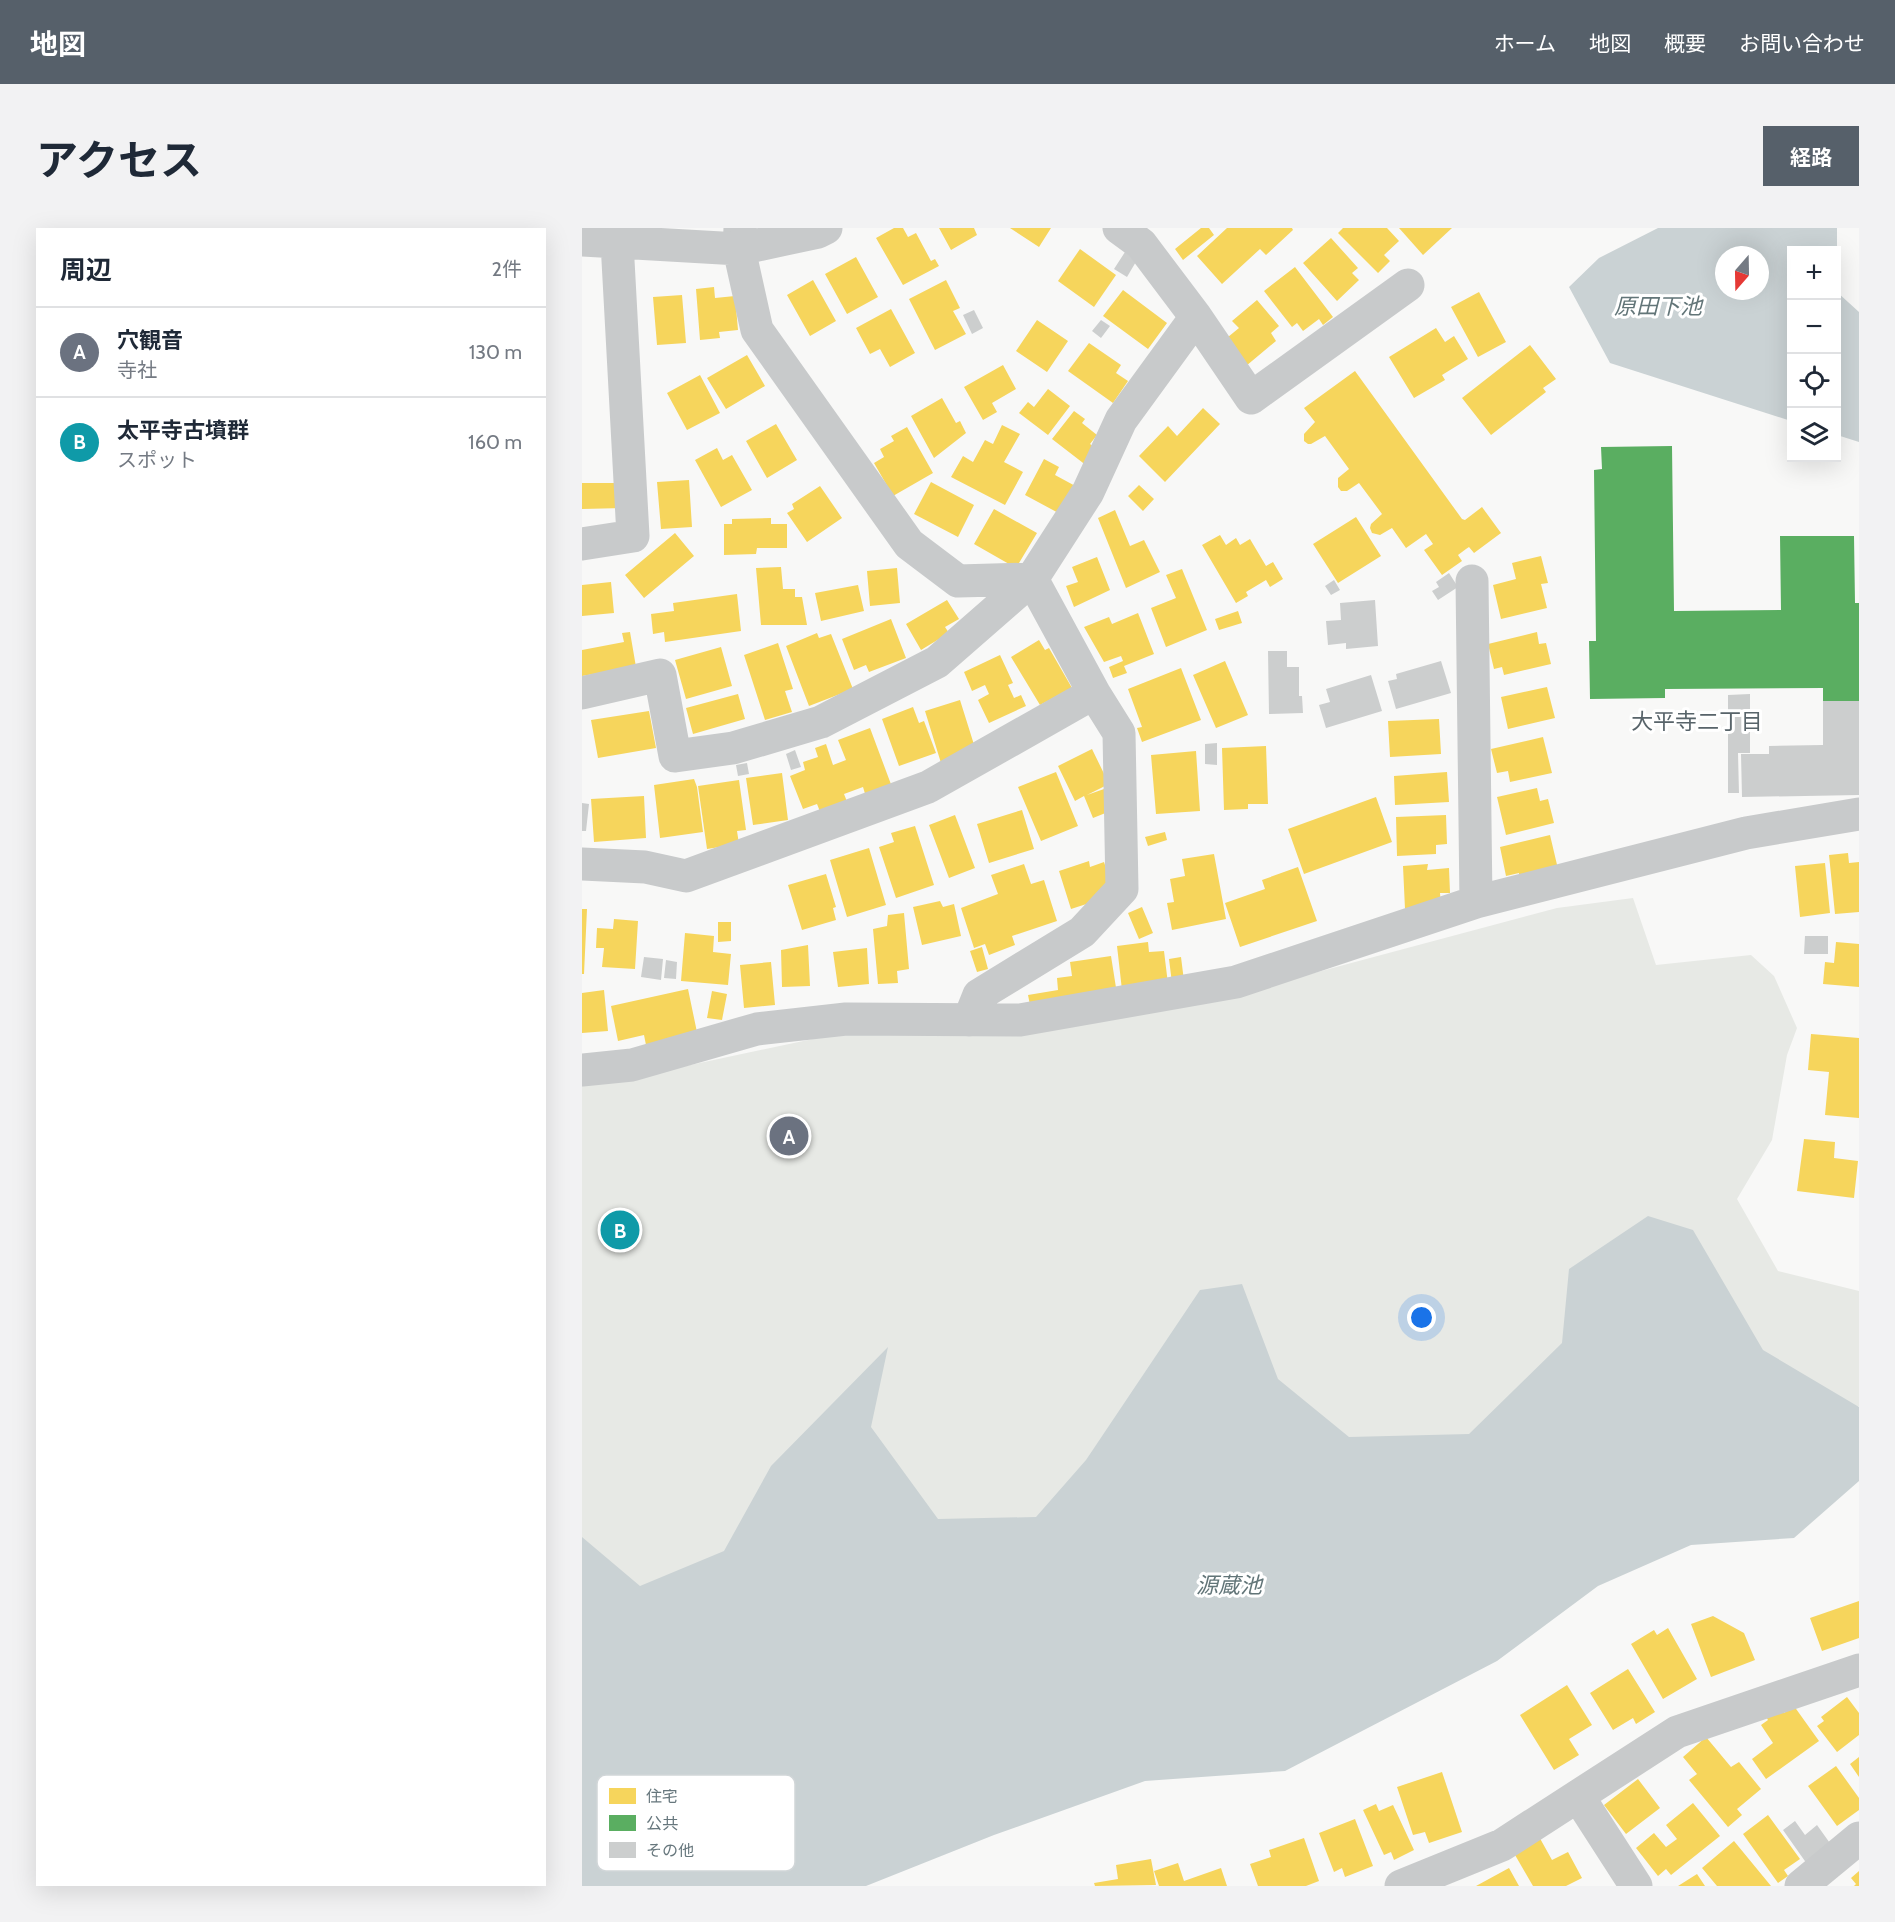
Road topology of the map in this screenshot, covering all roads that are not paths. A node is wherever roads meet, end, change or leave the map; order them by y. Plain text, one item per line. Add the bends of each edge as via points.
1 (826, 228) edge
2 (1119, 228) edge
3 (739, 239) edge
4 (582, 240) edge
5 (617, 242) junction
6 (1408, 285) dead end
7 (1196, 316) junction
8 (582, 544) edge
9 (1032, 579) junction
10 (1472, 581) dead end
11 (582, 693) edge
12 (1094, 693) junction
13 (1859, 814) edge
14 (582, 864) edge
15 (1476, 902) junction
16 (969, 1020) junction
17 (582, 1070) edge
18 (1859, 1670) edge
19 (1578, 1796) junction
20 (1859, 1838) edge
21 (1401, 1886) edge
22 (1636, 1886) edge
23 (1801, 1886) edge

1 - 3 street
2 - 7 street via 1141,244
3 - 5 street
3 - 9 street via 757,330 909,544 957,580
4 - 5 street
5 - 8 street via 633,536
6 - 7 street via 1251,398
7 - 9 street via 1121,420 1088,492
9 - 11 street via 937,662 821,722 733,748 675,756 660,675
9 - 12 street
10 - 15 street
12 - 14 street via 928,787 686,876 645,867
12 - 16 street via 1119,733 1122,889 1082,932 979,995
13 - 15 street via 1746,833
15 - 16 street via 1236,982 1020,1020
16 - 17 street via 846,1019 757,1029 633,1065
18 - 19 street via 1677,1732
19 - 21 street via 1502,1845
19 - 22 street
20 - 23 street

